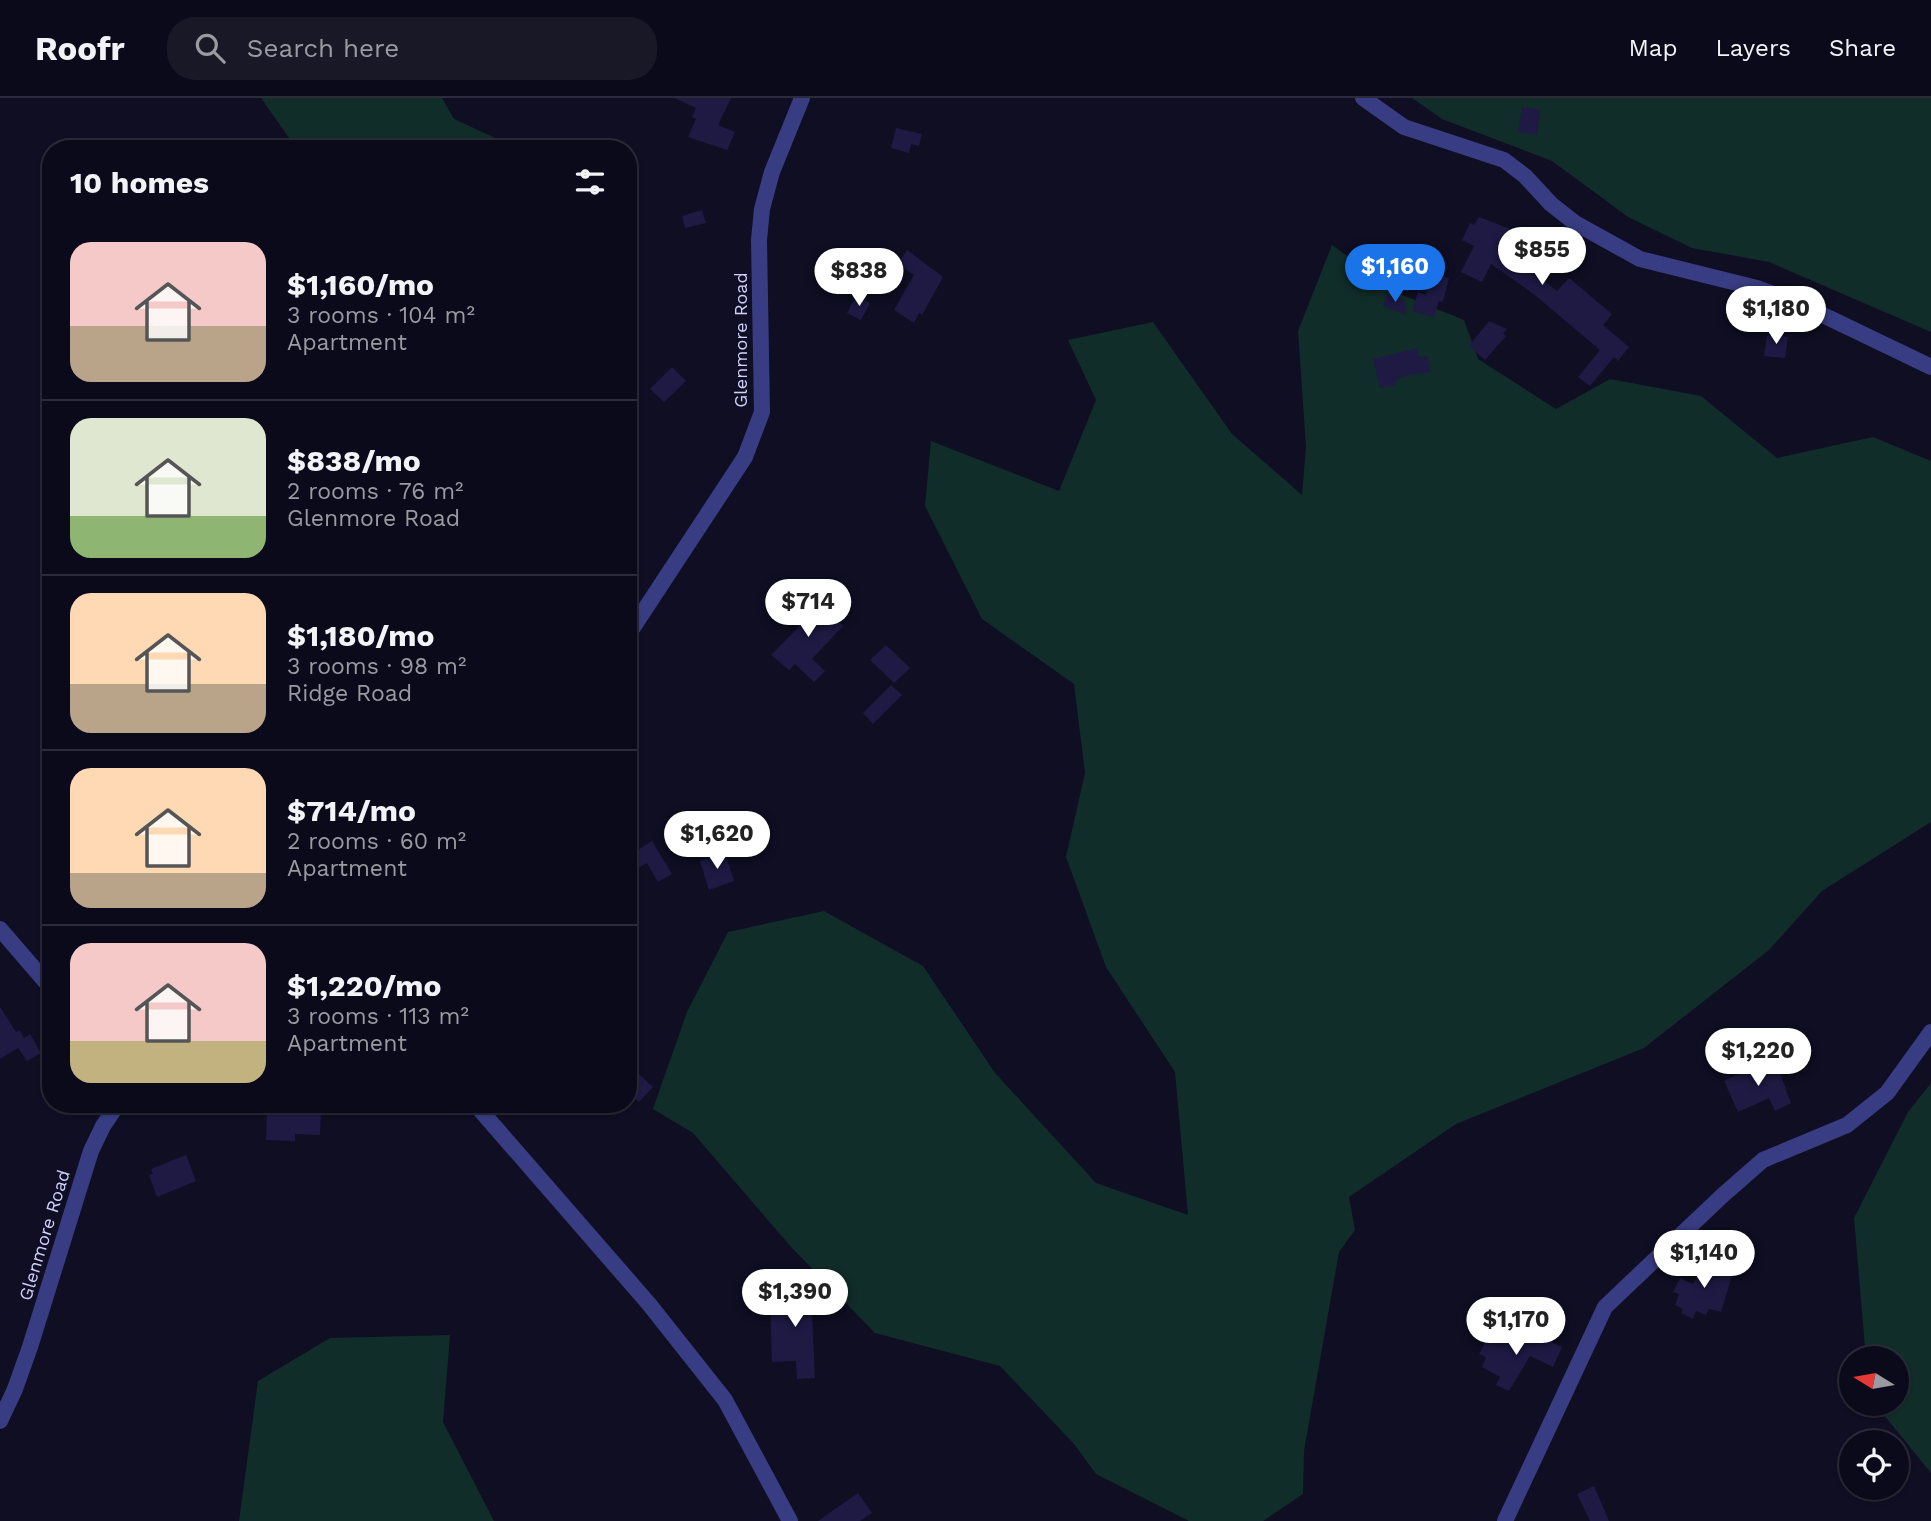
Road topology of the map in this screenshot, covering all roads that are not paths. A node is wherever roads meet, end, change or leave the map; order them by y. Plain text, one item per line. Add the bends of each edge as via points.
1 (802, 98) edge
2 (1363, 98) edge
3 (1931, 367) edge
4 (637, 621) edge
5 (0, 929) edge
6 (42, 978) edge
7 (1931, 1032) edge
8 (112, 1113) edge
9 (483, 1113) edge
10 (0, 1421) edge
11 (790, 1521) edge
12 (1505, 1521) edge

1 - 4 street, Glenmore Road via 762,209 762,412 744,457
2 - 3 street via 1404,127 1504,160 1575,223 1640,259 1798,303
5 - 6 street
7 - 12 street via 1887,1093 1847,1125 1763,1160 1605,1307
8 - 10 street, Glenmore Road via 92,1152 30,1347
9 - 11 street via 649,1304 725,1400

